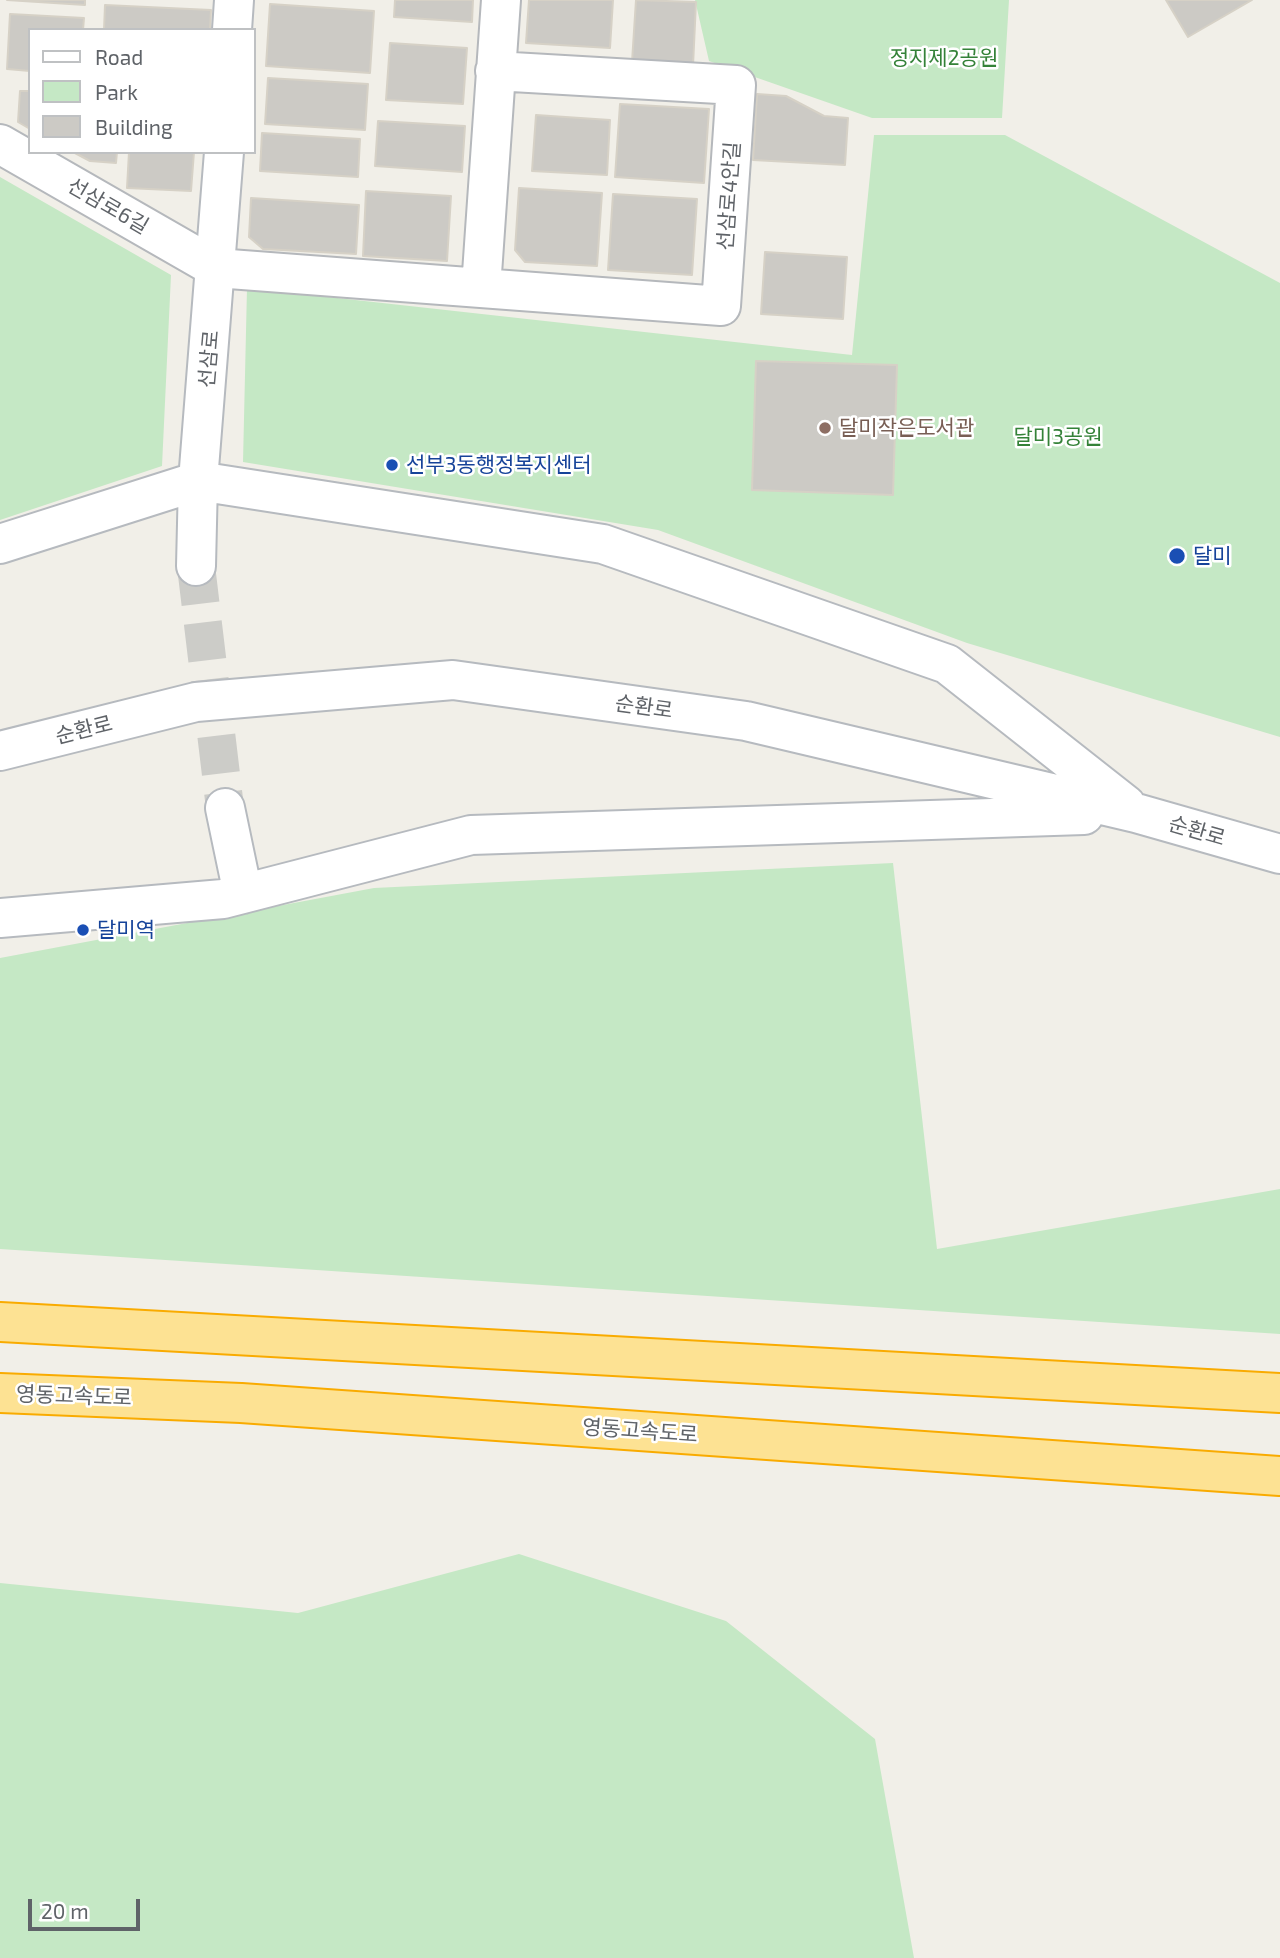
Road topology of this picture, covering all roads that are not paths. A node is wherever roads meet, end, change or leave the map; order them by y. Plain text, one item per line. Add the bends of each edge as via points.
1 (234, 0) edge
2 (501, 0) edge
3 (232, 28) edge
4 (495, 71) junction
5 (0, 144) edge
6 (224, 154) edge
7 (216, 268) junction
8 (481, 288) junction
9 (198, 481) junction
10 (0, 544) edge
11 (196, 566) tunnel mouth
12 (0, 751) edge
13 (225, 808) tunnel mouth
14 (1136, 813) junction
15 (1280, 854) edge
16 (243, 894) junction
17 (0, 918) edge
18 (0, 1322) edge
19 (0, 1393) edge
20 (1280, 1393) edge
21 (1280, 1476) edge

1 - 3 main road
2 - 4 main road
4 - 8 main road
4 - 8 main road, 선삼로4안길 via 736,85 721,306
5 - 7 main road, 선삼로6길
6 - 7 main road, 선삼로
7 - 8 main road, 선삼로4안길
7 - 9 main road, 선삼로
9 - 10 main road
9 - 11 main road, 선삼로
9 - 14 main road via 603,544 947,664
12 - 14 main road, 순환로 via 196,702 453,680 746,721
13 - 16 main road
14 - 15 main road, 순환로
14 - 16 main road via 471,835
16 - 17 main road
18 - 20 highway
19 - 21 highway, 영동고속도로 via 241,1403

